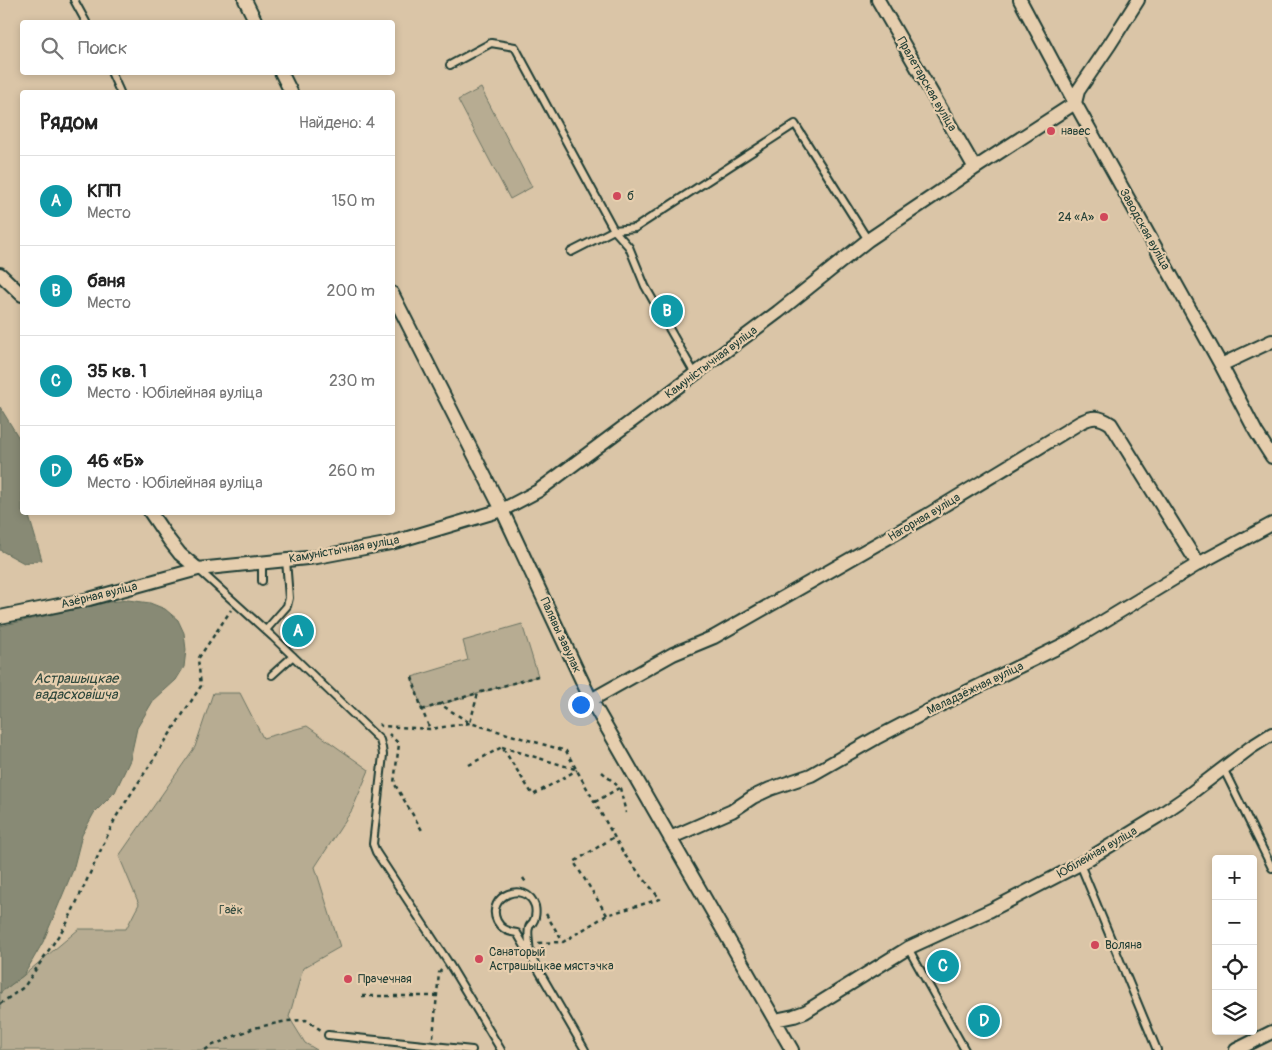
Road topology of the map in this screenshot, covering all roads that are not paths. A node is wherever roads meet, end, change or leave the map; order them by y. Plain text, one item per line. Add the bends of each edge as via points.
1 (74, 0) edge
2 (245, 0) edge
3 (878, 0) edge
4 (1020, 0) edge
5 (1138, 0) edge
6 (85, 20) edge
7 (255, 20) edge
8 (450, 65) dead end
9 (112, 75) edge
10 (283, 75) edge
11 (119, 90) edge
12 (291, 90) edge
13 (1075, 103) junction
14 (976, 168) junction
15 (614, 230) junction
16 (868, 240) junction
17 (571, 252) dead end
18 (0, 274) edge
19 (20, 293) edge
20 (395, 299) edge
21 (1272, 341) edge
22 (1221, 365) junction
23 (695, 374) junction
24 (1272, 457) edge
25 (502, 510) junction
26 (152, 515) edge
27 (1272, 524) edge
28 (286, 560) junction
29 (262, 563) junction
30 (1198, 564) junction
31 (198, 569) junction
32 (262, 581) dead end
33 (0, 617) edge
34 (266, 630) junction
35 (293, 656) junction
36 (272, 676) dead end
37 (591, 700) junction
38 (1272, 734) edge
39 (1223, 768) junction
40 (670, 838) junction
41 (1080, 864) junction
42 (1272, 868) edge
43 (908, 948) junction
44 (530, 955) junction
45 (775, 1020) junction
46 (1272, 1032) edge
47 (328, 1035) road end
48 (472, 1050) edge
49 (501, 1050) edge
50 (585, 1050) edge
51 (792, 1050) edge
52 (965, 1050) edge
53 (1157, 1050) edge
54 (1236, 1050) edge

1 - 6 lane
2 - 7 street
3 - 14 street, Пралетарская вуліца
4 - 13 street, Заводская вуліца
5 - 13 street via 1078,91
8 - 15 lane via 491,43 515,47
9 - 11 lane
10 - 12 street
13 - 14 street, Камуністычная вуліца
13 - 22 street, Заводская вуліца
14 - 16 street, Камуністычная вуліца
15 - 16 lane via 635,228 795,124
15 - 17 lane
15 - 23 lane via 629,247 645,286
16 - 23 street, Камуністычная вуліца
18 - 19 street
20 - 25 street, Палявы завулак
21 - 22 street
22 - 24 street, Заводская вуліца
23 - 25 street, Камуністычная вуліца via 538,491
25 - 28 street, Камуністычная вуліца via 391,542
25 - 37 street, Палявы завулак
26 - 31 street via 180,554
27 - 30 street, Маладзёжная вуліца
28 - 29 street, Камуністычная вуліца
28 - 34 lane via 287,606
29 - 31 street, Камуністычная вуліца
29 - 32 lane
30 - 37 street, Нагорная вуліца via 1111,424 1103,418 1091,418 723,633 673,654
30 - 40 street, Маладзёжная вуліца via 1071,641 928,711 811,775 770,788 732,811
31 - 33 street, Азёрная вуліца via 89,599
31 - 34 lane
34 - 35 lane
35 - 36 lane
35 - 49 lane via 380,740 383,755 373,844 376,852
37 - 40 street, Палявы завулак
38 - 39 street, Юбілейная вуліца
39 - 41 street, Юбілейная вуліца via 1157,817
39 - 42 lane
40 - 45 street, Палявы завулак
41 - 43 street, Юбілейная вуліца
41 - 53 lane
43 - 45 street, Юбілейная вуліца via 805,1012
43 - 52 lane
44 - 44 lane via 517,933 504,930 496,918 497,904 506,894 521,892 534,905 535,919 529,927
44 - 50 lane
45 - 51 street
46 - 54 street
47 - 48 lane

